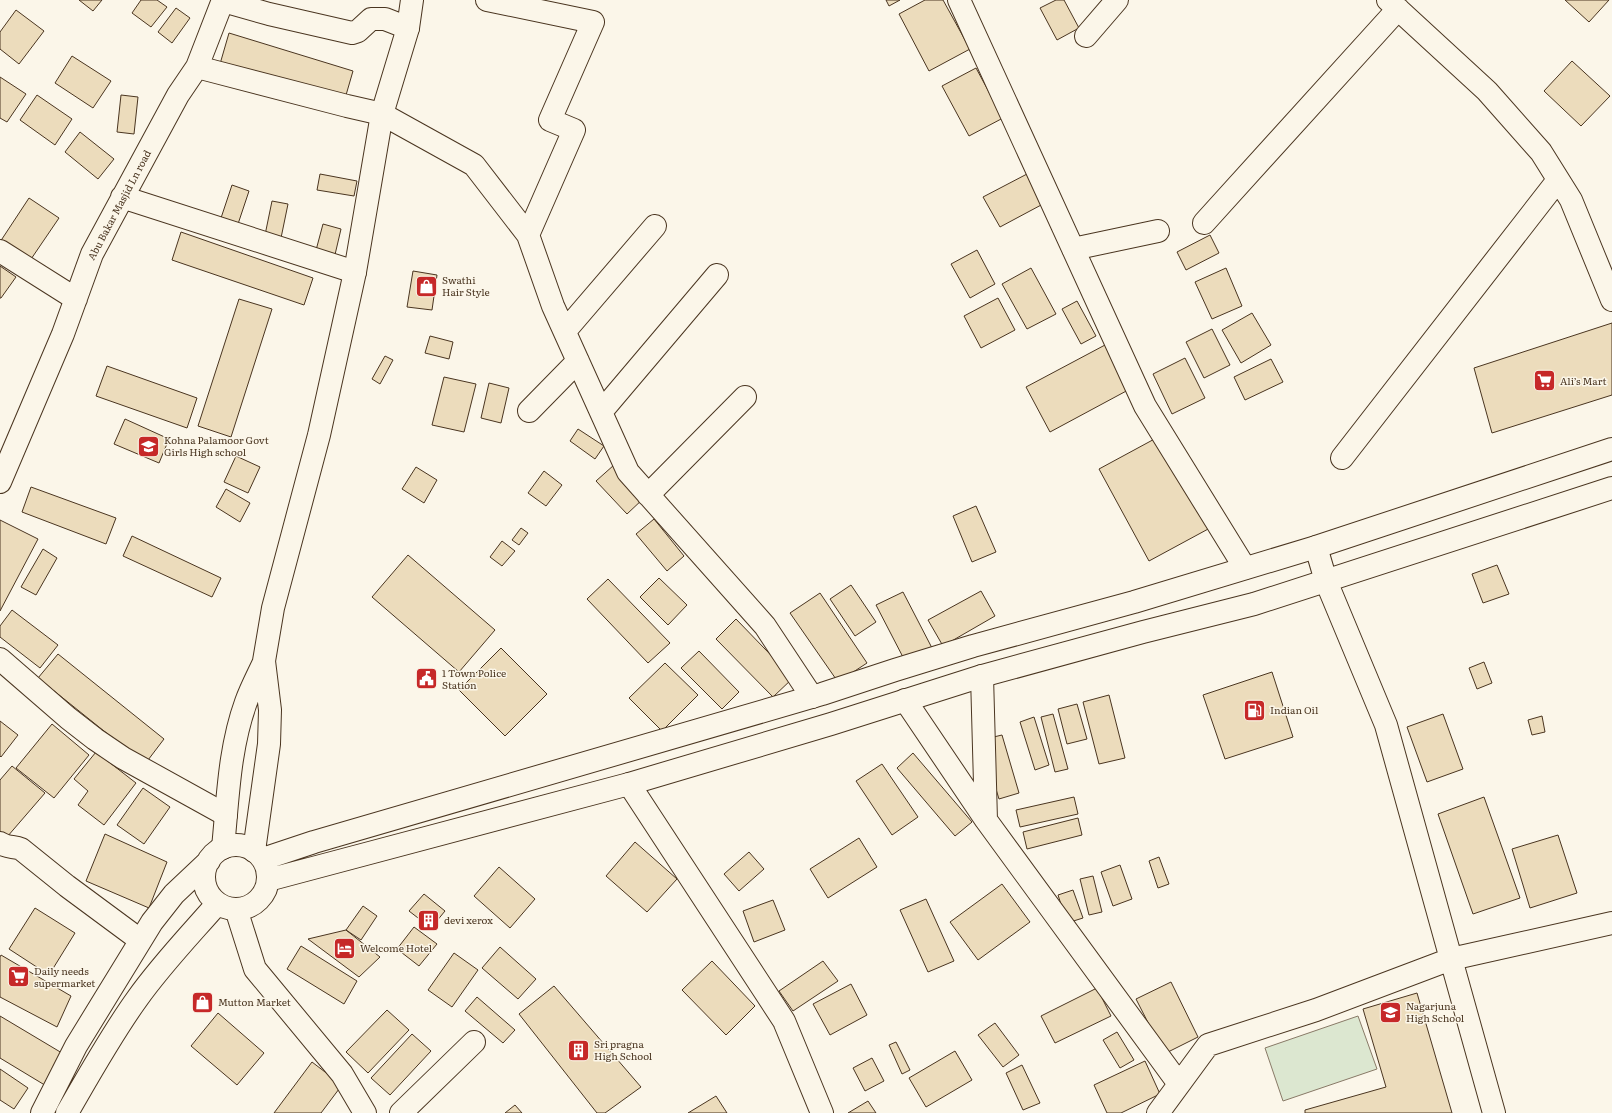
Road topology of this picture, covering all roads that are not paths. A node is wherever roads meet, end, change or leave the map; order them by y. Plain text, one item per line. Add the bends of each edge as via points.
1 (223, 0) edge
2 (412, 0) edge
3 (487, 0) edge
4 (959, 0) edge
5 (1117, 0) edge
6 (1393, 4) edge
7 (408, 28) junction
8 (1086, 36) dead end
9 (197, 67) junction
10 (382, 114) junction
11 (1558, 180) junction
12 (122, 197) junction
13 (1204, 223) dead end
14 (655, 226) dead end
15 (1158, 231) dead end
16 (528, 235) junction
17 (1073, 249) junction
18 (0, 251) edge
19 (355, 272) junction
20 (717, 275) dead end
21 (76, 300) junction
22 (1612, 300) edge
23 (565, 331) junction
24 (578, 361) junction
25 (745, 397) dead end
26 (529, 411) dead end
27 (601, 412) junction
28 (1612, 448) edge
29 (1342, 458) dead end
30 (0, 482) edge
31 (1612, 488) edge
32 (648, 495) junction
33 (1316, 547) junction
34 (1245, 568) junction
35 (1326, 581) junction
36 (0, 659) edge
37 (264, 661) junction
38 (982, 676) junction
39 (812, 697) junction
40 (905, 700) junction
41 (629, 784) junction
42 (226, 815) junction
43 (986, 820) junction
44 (0, 843) edge
45 (216, 854) junction
46 (258, 855) junction
47 (268, 880) junction
48 (227, 906) junction
49 (1612, 923) edge
50 (140, 940) junction
51 (1451, 959) junction
52 (474, 1042) dead end
53 (1179, 1084) junction
54 (42, 1113) edge
55 (67, 1113) edge
56 (365, 1113) edge
57 (401, 1113) edge
58 (822, 1113) edge
59 (1158, 1113) edge
60 (1494, 1113) edge

1 - 7 main road via 269,14 352,33 371,19 385,19
1 - 9 main road, Abu Bakar Masjid Ln road
2 - 7 main road
3 - 16 main road via 593,22 550,120 574,130
4 - 17 main road
5 - 8 main road
6 - 11 main road via 1487,91 1541,152
6 - 13 main road
7 - 10 main road
9 - 10 main road
9 - 12 main road, Abu Bakar Masjid Ln road
10 - 16 main road via 474,165
10 - 19 main road
11 - 22 main road via 1571,200
11 - 29 main road
12 - 19 main road
12 - 21 main road, Abu Bakar Masjid Ln road via 92,254
14 - 23 main road
15 - 17 main road
16 - 23 main road
17 - 34 main road via 1145,406
18 - 21 main road
19 - 37 main road via 319,435 273,608
20 - 27 main road
21 - 30 main road, Abu Bakar Masjid Ln road
23 - 24 main road
24 - 26 main road
24 - 27 main road
25 - 32 main road
27 - 32 main road via 628,472
28 - 33 main road
31 - 35 main road
32 - 39 main road via 766,626
33 - 34 main road
33 - 35 main road
34 - 39 main road via 1134,602 973,646
35 - 38 main road via 1254,604
35 - 51 main road via 1386,725
36 - 42 main road via 95,739 123,758
37 - 42 main road via 246,701 238,729 230,768
37 - 46 main road via 270,710 269,744
38 - 40 main road
38 - 43 main road
39 - 46 main road via 314,842
40 - 41 main road
40 - 43 main road
41 - 47 main road
41 - 58 main road via 784,1021
42 - 45 main road
43 - 53 main road
44 - 50 main road via 21,849
45 - 46 main road via 234,845 244,846
45 - 48 main road via 205,870 205,881 207,890
45 - 50 main road via 174,894
46 - 47 main road via 267,869
47 - 48 main road via 265,891 258,901 248,907
48 - 55 main road via 167,960 137,999
48 - 56 main road via 255,969 342,1074
49 - 51 main road
50 - 54 main road via 76,1046
51 - 53 main road via 1316,1010 1208,1045
51 - 60 main road
52 - 57 main road
53 - 59 main road

